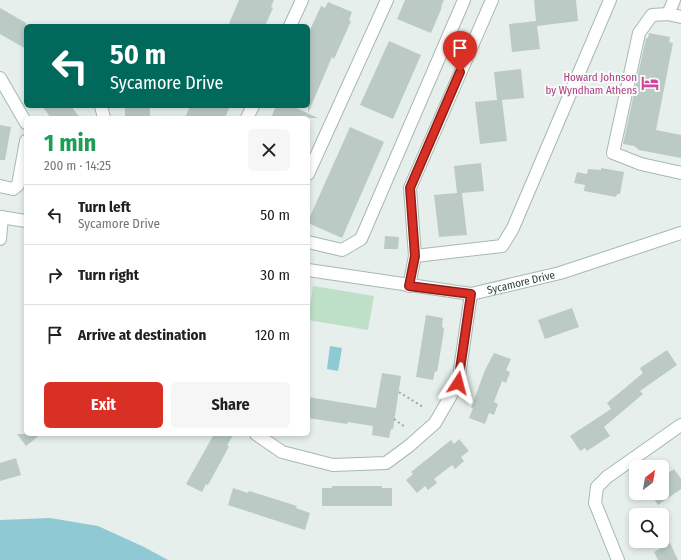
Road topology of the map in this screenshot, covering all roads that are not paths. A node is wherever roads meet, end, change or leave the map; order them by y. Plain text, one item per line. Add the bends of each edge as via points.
1 (302, 0) edge
2 (387, 0) edge
3 (464, 0) edge
4 (492, 0) edge
5 (610, 0) edge
6 (674, 0) edge
7 (668, 14) junction
8 (681, 17) edge
9 (291, 24) edge
10 (0, 78) edge
11 (24, 120) edge
12 (24, 152) edge
13 (310, 170) edge
14 (681, 173) edge
15 (0, 186) edge
16 (1, 217) edge
17 (24, 221) edge
18 (681, 233) edge
19 (0, 239) edge
20 (310, 242) edge
21 (415, 256) junction
22 (310, 270) edge
23 (409, 286) junction
24 (471, 294) junction
25 (681, 425) edge
26 (259, 436) edge
27 (618, 560) edge

1 - 9 street
2 - 13 street
3 - 20 street via 361,239 342,250
4 - 21 street via 410,188
5 - 21 street via 502,246
6 - 7 street
7 - 8 street
7 - 14 street via 652,15 639,33 613,153 641,164
10 - 11 street
12 - 15 street via 18,186 13,190
16 - 17 street
16 - 19 street
18 - 24 street, Sycamore Drive via 560,273
21 - 23 street
22 - 23 street, Sycamore Drive
23 - 24 street, Sycamore Drive
24 - 26 street via 458,383 435,423 386,463 333,465 282,452
25 - 27 street via 607,477 597,487 594,503

